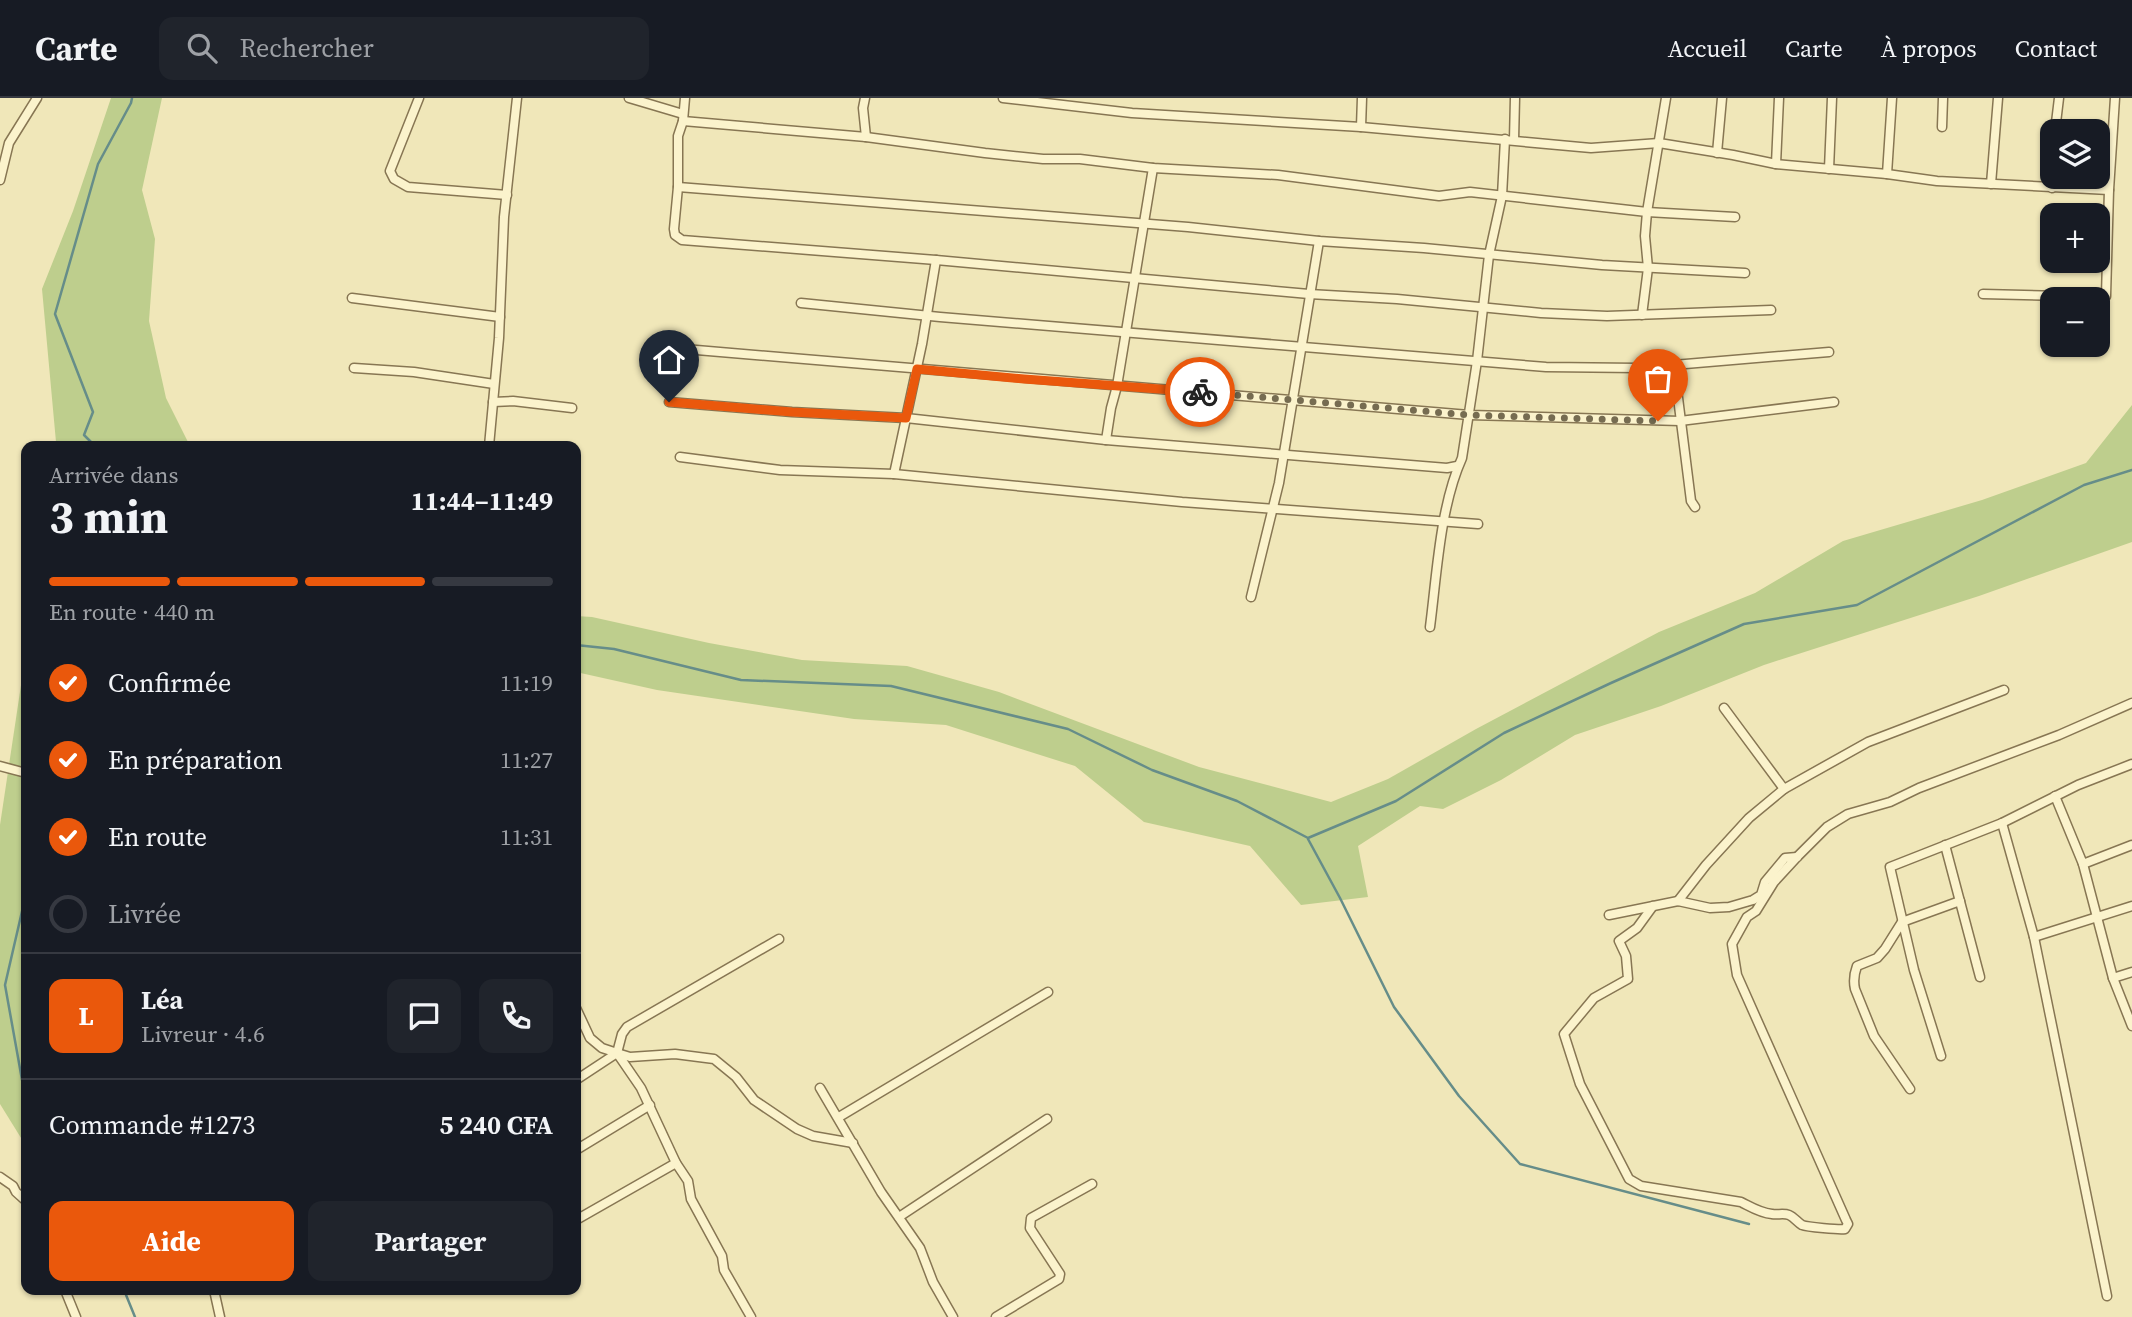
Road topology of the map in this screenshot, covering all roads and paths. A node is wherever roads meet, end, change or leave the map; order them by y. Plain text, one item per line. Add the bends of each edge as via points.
1 (37, 98) edge
2 (419, 98) edge
3 (517, 98) edge
4 (629, 98) edge
5 (685, 98) edge
6 (865, 98) edge
7 (1003, 98) edge
8 (1362, 98) edge
9 (1515, 98) edge
10 (1666, 98) edge
11 (1722, 98) edge
12 (1779, 98) edge
13 (1832, 98) edge
14 (1892, 98) edge
15 (1943, 98) edge
16 (1998, 98) edge
17 (2059, 98) edge
18 (2115, 98) edge
19 (1054, 100) edge
20 (683, 117) junction
21 (2056, 119) edge
22 (1361, 127) junction
23 (1942, 127) dead end
24 (0, 135) edge
25 (866, 137) junction
26 (1510, 140) junction
27 (9, 143) junction
28 (1659, 143) junction
29 (1717, 153) junction
30 (1776, 164) junction
31 (1153, 168) junction
32 (1829, 169) junction
33 (1887, 174) junction
34 (0, 180) edge
35 (1991, 184) junction
36 (678, 187) junction
37 (2040, 187) edge
38 (2080, 189) edge
39 (2109, 190) junction
40 (507, 195) junction
41 (1502, 196) junction
42 (1647, 212) junction
43 (1735, 217) dead end
44 (1145, 224) junction
45 (1319, 241) junction
46 (1489, 255) junction
47 (936, 260) junction
48 (1647, 268) junction
49 (1745, 272) dead end
50 (1134, 277) junction
51 (1309, 294) junction
52 (1983, 294) dead end
53 (352, 299) dead end
54 (802, 303) dead end
55 (1483, 307) junction
56 (1771, 310) dead end
57 (926, 314) junction
58 (1642, 315) junction
59 (500, 317) junction
60 (1125, 332) junction
61 (1301, 347) junction
62 (673, 348) dead end
63 (1829, 352) dead end
64 (1477, 361) junction
65 (1674, 366) junction
66 (354, 368) dead end
67 (917, 369) junction
68 (494, 384) junction
69 (1117, 386) junction
70 (1293, 400) junction
71 (493, 402) junction
72 (669, 402) dead end
73 (1834, 402) dead end
74 (572, 408) dead end
75 (1469, 415) junction
76 (906, 418) junction
77 (1680, 421) junction
78 (1106, 440) junction
79 (489, 441) edge
80 (1283, 454) junction
81 (680, 457) dead end
82 (1457, 466) junction
83 (894, 474) junction
84 (1695, 507) dead end
85 (1273, 509) junction
86 (1445, 522) junction
87 (1478, 524) dead end
88 (1251, 597) dead end
89 (1430, 627) dead end
90 (2004, 690) dead end
91 (2132, 703) edge
92 (1724, 708) dead end
93 (2132, 764) edge
94 (0, 766) edge
95 (21, 772) edge
96 (1784, 789) junction
97 (2055, 796) junction
98 (2002, 823) junction
99 (1945, 845) junction
100 (2132, 845) edge
101 (1797, 857) junction
102 (2083, 864) junction
103 (1678, 901) junction
104 (1960, 901) junction
105 (1653, 906) junction
106 (2132, 906) edge
107 (1609, 915) dead end
108 (2096, 916) junction
109 (1902, 922) junction
110 (2034, 937) junction
111 (779, 939) dead end
112 (2132, 972) edge
113 (1980, 977) dead end
114 (2113, 978) junction
115 (1048, 992) dead end
116 (581, 1018) edge
117 (2132, 1026) edge
118 (617, 1053) junction
119 (1941, 1056) dead end
120 (581, 1077) edge
121 (821, 1088) dead end
122 (1910, 1089) dead end
123 (650, 1105) junction
124 (839, 1117) junction
125 (1047, 1119) dead end
126 (853, 1143) junction
127 (581, 1147) edge
128 (676, 1163) junction
129 (0, 1177) edge
130 (1092, 1184) dead end
131 (21, 1196) edge
132 (581, 1217) edge
133 (899, 1217) junction
134 (68, 1295) edge
135 (215, 1295) edge
136 (2107, 1296) dead end
137 (76, 1317) edge
138 (219, 1317) edge
139 (751, 1317) edge
140 (953, 1317) edge
141 (996, 1317) edge

1 - 27 street
2 - 40 street via 390,171 394,179 408,187
3 - 40 street
4 - 20 street
5 - 20 street
6 - 25 street
7 - 19 street
8 - 22 street
9 - 26 street
10 - 28 street
11 - 29 street
12 - 30 street
13 - 32 street
14 - 33 street
15 - 23 street
16 - 35 street
17 - 21 street
18 - 39 street
19 - 22 street via 1132,113
20 - 25 street
20 - 36 street via 678,136
22 - 26 street
24 - 27 street
25 - 31 street
26 - 28 street via 1591,148
26 - 41 street
27 - 34 street
28 - 29 street
28 - 42 street
29 - 30 street
30 - 32 street
31 - 41 street via 1278,175 1439,196 1470,192
31 - 44 street
32 - 33 street
33 - 35 street
35 - 37 street
36 - 44 street
36 - 47 street via 674,235 682,240
38 - 39 street
39 - 52 street via 2106,296
40 - 59 street
41 - 42 street
41 - 46 street
42 - 43 street
42 - 48 street
44 - 45 street
44 - 50 street
45 - 46 street
45 - 51 street
46 - 48 street
46 - 55 street
47 - 50 street
47 - 57 street
48 - 49 street
48 - 58 street
50 - 51 street
50 - 60 street
51 - 55 street
51 - 61 street
53 - 59 street
54 - 57 street
55 - 58 street
55 - 64 street
56 - 58 street
57 - 60 street
57 - 67 street
59 - 68 street
60 - 61 street
60 - 69 street
61 - 64 street
61 - 70 street
62 - 67 street
63 - 65 street
64 - 65 street via 1558,367
64 - 75 street
65 - 77 street
66 - 68 street
67 - 69 street
67 - 76 street
68 - 71 street
69 - 70 street
69 - 78 street
70 - 75 street
70 - 80 street
71 - 74 street
71 - 79 street
72 - 76 street
73 - 77 street
75 - 77 street
75 - 82 street
76 - 78 street
76 - 83 street
77 - 84 street
78 - 80 street
80 - 82 street
80 - 85 street
81 - 83 street via 780,470
82 - 86 street
83 - 85 street
85 - 86 street
85 - 88 street
86 - 87 street
86 - 89 street
90 - 96 street via 1868,742
91 - 101 street via 1890,802 1848,814 1827,827
92 - 96 street
93 - 97 street
94 - 95 street
96 - 103 street via 1749,818
97 - 98 street
97 - 102 street
98 - 99 street
98 - 110 street
99 - 104 street
99 - 109 street via 1890,867
100 - 102 street
101 - 103 street via 1785,858 1753,900 1716,908
101 - 105 street via 1756,911 1746,917 1732,944 1737,975 1846,1220 1845,1229 1809,1227 1787,1214 1769,1214 1741,1202 1641,1186 1629,1179 1618,1161 1580,1084 1564,1034 1594,998 1628,979 1619,941 1637,928
102 - 108 street
103 - 105 street
104 - 109 street
104 - 113 street
105 - 107 street
106 - 108 street
108 - 110 street
108 - 114 street
109 - 119 street
109 - 122 street via 1877,958 1857,966 1853,982 1874,1036
110 - 136 street
111 - 118 street via 627,1027
112 - 114 street
114 - 117 street
115 - 124 street
116 - 118 street via 598,1046
118 - 120 street
118 - 123 street
118 - 126 street via 715,1059 754,1100 786,1122 813,1136
121 - 124 street
123 - 127 street
123 - 128 street
124 - 126 street
125 - 133 street
126 - 133 street
128 - 132 street
128 - 139 street via 722,1256 724,1270
129 - 131 street
130 - 141 street via 1031,1218 1030,1228 1059,1279
133 - 140 street via 920,1248
134 - 137 street
135 - 138 street

